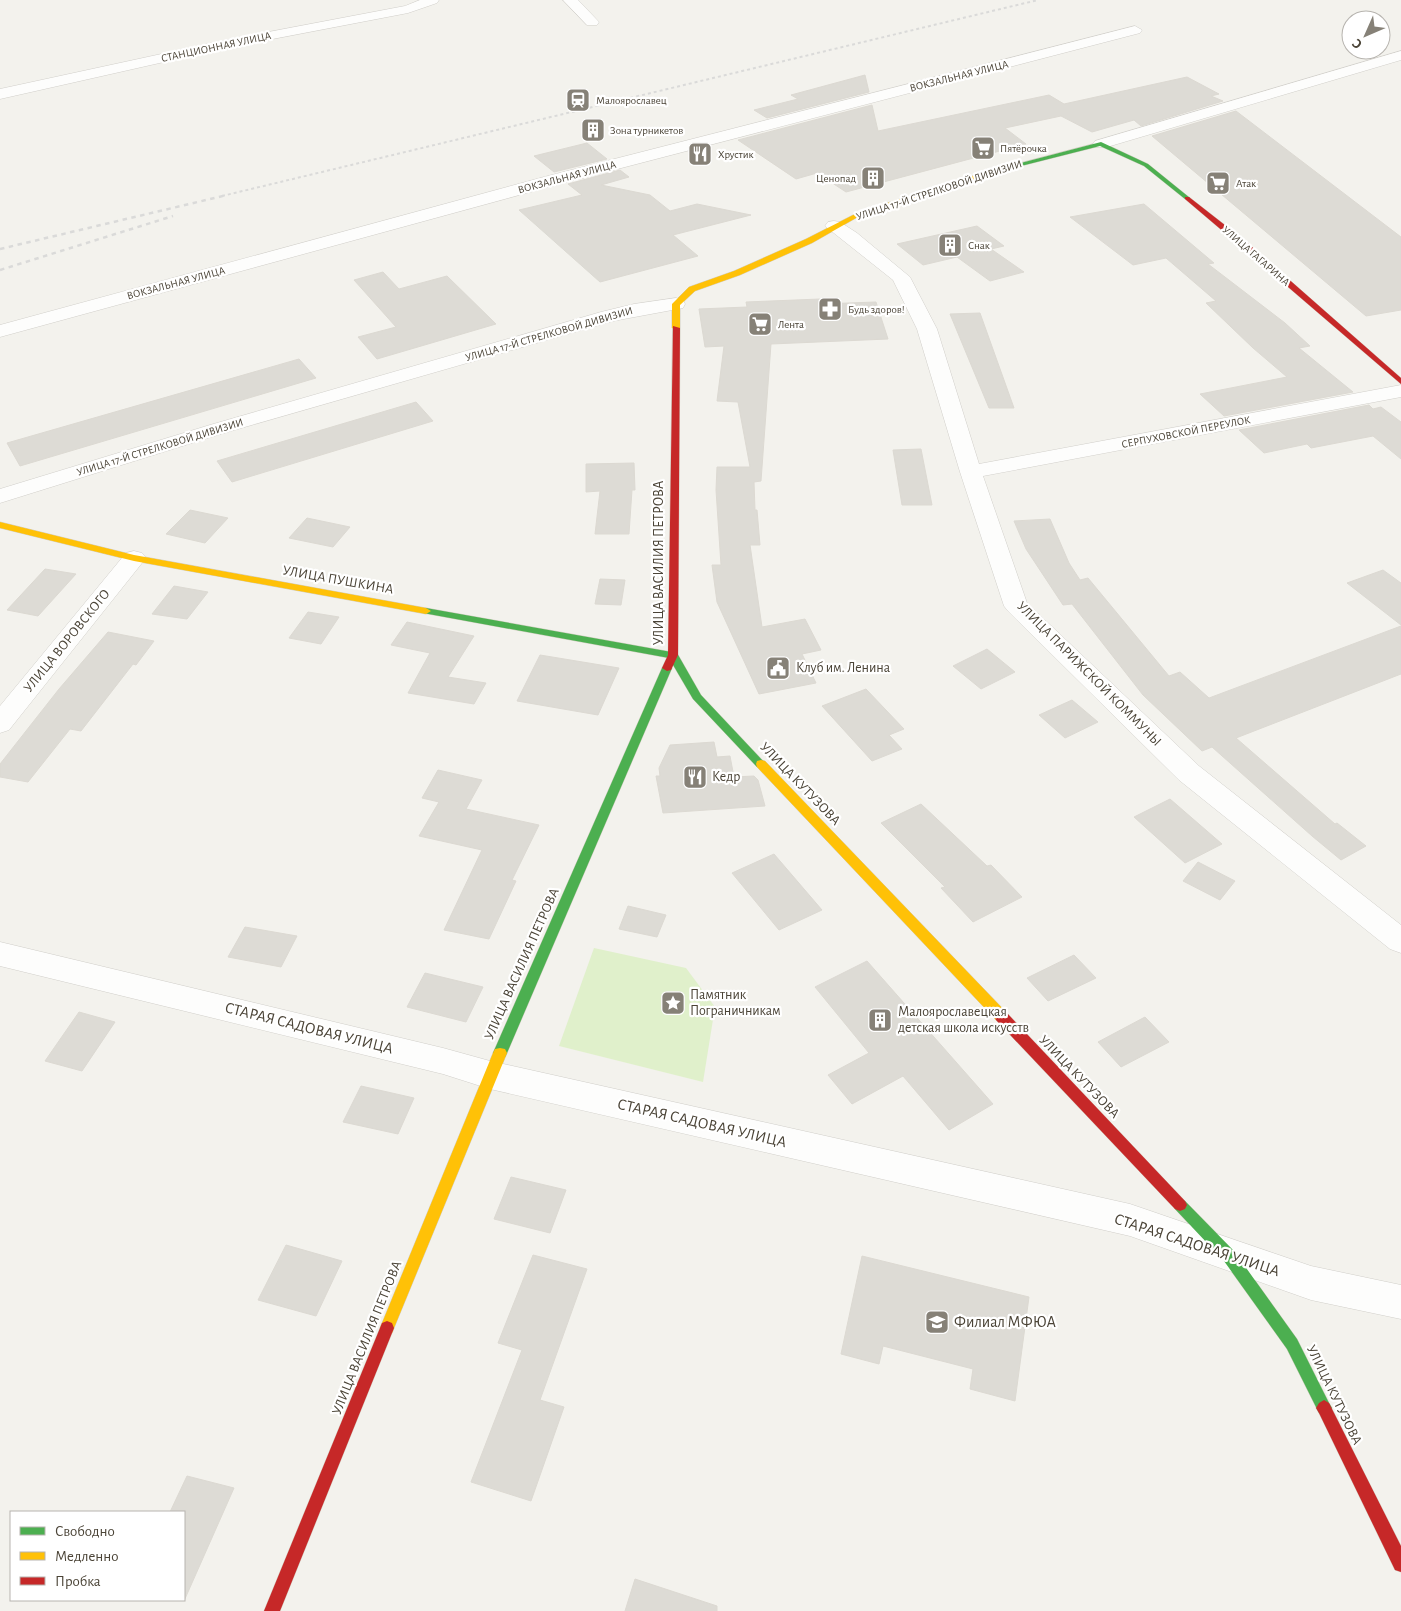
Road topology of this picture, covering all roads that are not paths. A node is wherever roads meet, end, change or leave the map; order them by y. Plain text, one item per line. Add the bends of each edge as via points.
1 (432, 0) edge
2 (570, 0) edge
3 (592, 22) dead end
4 (1135, 30) dead end
5 (1401, 55) edge
6 (0, 94) edge
7 (1101, 144) junction
8 (834, 226) junction
9 (676, 304) junction
10 (0, 331) edge
11 (1401, 382) edge
12 (1401, 392) edge
13 (971, 472) junction
14 (0, 496) edge
15 (0, 525) edge
16 (134, 558) junction
17 (673, 655) junction
18 (0, 724) edge
19 (1401, 941) edge
20 (0, 954) edge
21 (490, 1075) junction
22 (1229, 1256) junction
23 (1401, 1302) edge
24 (1401, 1564) edge
25 (272, 1611) edge

1 - 6 street, СТАНЦИОННАЯ УЛИЦА via 408,9 226,44
2 - 3 street
4 - 10 street, ВОКЗАЛЬНАЯ УЛИЦА via 550,181
5 - 7 street, УЛИЦА 17-Й СТРЕЛКОВОЙ ДИВИЗИИ
7 - 8 main road, УЛИЦА 17-Й СТРЕЛКОВОЙ ДИВИЗИИ via 1007,167 861,212
7 - 11 main road, УЛИЦА ГАГАРИНА via 1146,165 1241,242
8 - 9 main road, УЛИЦА 17-Й СТРЕЛКОВОЙ ДИВИЗИИ via 770,259 692,289
8 - 13 street, УЛИЦА ПАРИЖСКОЙ КОММУНЫ via 901,277 927,329
9 - 14 street, УЛИЦА 17-Й СТРЕЛКОВОЙ ДИВИЗИИ via 608,316
9 - 17 main road, УЛИЦА ВАСИЛИЯ ПЕТРОВА
12 - 13 street, СЕРПУХОВСКОЙ ПЕРЕУЛОК
13 - 19 street, УЛИЦА ПАРИЖСКОЙ КОММУНЫ via 1016,606 1189,773
15 - 16 main road, УЛИЦА ПУШКИНА
16 - 17 main road, УЛИЦА ПУШКИНА
16 - 18 street, УЛИЦА ВОРОВСКОГО
17 - 21 main road, УЛИЦА ВАСИЛИЯ ПЕТРОВА
17 - 22 main road, УЛИЦА КУТУЗОВА via 697,697
20 - 21 street, СТАРАЯ САДОВАЯ УЛИЦА via 443,1060
21 - 22 street, СТАРАЯ САДОВАЯ УЛИЦА via 1130,1220
21 - 25 main road, УЛИЦА ВАСИЛИЯ ПЕТРОВА
22 - 23 street, СТАРАЯ САДОВАЯ УЛИЦА via 1311,1283
22 - 24 main road, УЛИЦА КУТУЗОВА via 1292,1344

